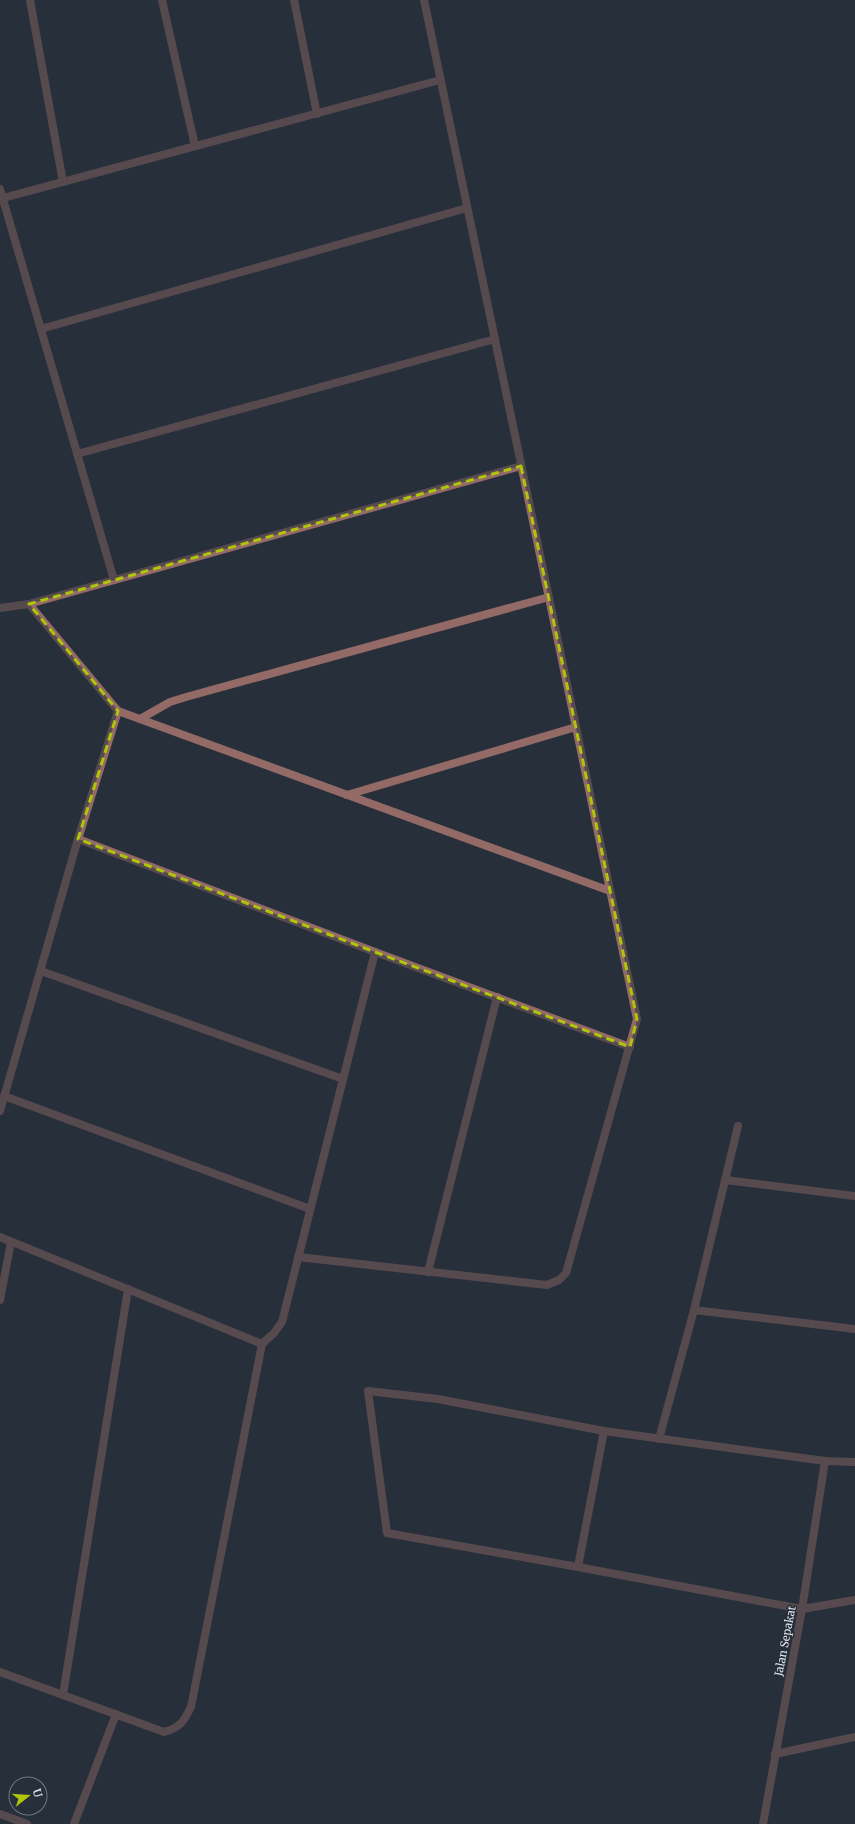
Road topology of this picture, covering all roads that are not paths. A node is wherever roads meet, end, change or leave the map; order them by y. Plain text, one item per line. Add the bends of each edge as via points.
1 (30, 0) edge
2 (162, 0) edge
3 (294, 0) edge
4 (424, 0) edge
5 (440, 80) junction
6 (317, 114) junction
7 (195, 146) junction
8 (63, 182) junction
9 (0, 189) edge
10 (1, 199) edge
11 (468, 208) junction
12 (41, 329) junction
13 (495, 339) junction
14 (77, 454) junction
15 (521, 466) junction
16 (114, 580) junction
17 (549, 597) junction
18 (29, 604) junction
19 (0, 608) edge
20 (118, 711) junction
21 (140, 720) junction
22 (576, 727) junction
23 (347, 795) junction
24 (78, 839) junction
25 (610, 891) junction
26 (375, 952) junction
27 (41, 971) junction
28 (497, 997) junction
29 (630, 1047) junction
30 (343, 1079) junction
31 (4, 1096) junction
32 (0, 1111) edge
33 (738, 1126) dead end
34 (725, 1180) junction
35 (855, 1196) edge
36 (310, 1209) junction
37 (0, 1237) edge
38 (11, 1242) junction
39 (298, 1257) junction
40 (428, 1272) junction
41 (128, 1289) junction
42 (0, 1300) edge
43 (694, 1310) junction
44 (855, 1329) edge
45 (262, 1344) junction
46 (604, 1431) junction
47 (659, 1439) junction
48 (825, 1461) junction
49 (855, 1462) edge
50 (578, 1567) junction
51 (855, 1600) edge
52 (802, 1609) junction
53 (0, 1672) edge
54 (64, 1695) junction
55 (116, 1714) junction
56 (855, 1737) edge
57 (775, 1754) junction
58 (0, 1814) edge
59 (27, 1824) edge
60 (74, 1824) edge
61 (763, 1824) edge

1 - 8 street
2 - 7 street
3 - 6 street
4 - 5 street
5 - 6 street
5 - 11 street
6 - 7 street
7 - 8 street
8 - 10 street
9 - 10 street
10 - 12 street
11 - 12 street
11 - 13 street
12 - 14 street
13 - 14 street
13 - 15 street
14 - 16 street
15 - 16 street
15 - 17 street
16 - 18 street
17 - 21 street via 186,697 170,702
17 - 22 street
18 - 19 street
18 - 20 street
20 - 21 street
20 - 24 street
21 - 23 street
22 - 23 street
22 - 25 street
23 - 25 street
24 - 26 street
24 - 27 street
25 - 29 street via 637,1019
26 - 28 street
26 - 30 street
27 - 30 street
27 - 31 street
28 - 29 street
28 - 40 street
29 - 40 street via 566,1273 559,1280 547,1285
30 - 36 street
31 - 32 street
31 - 36 street
33 - 34 street
34 - 35 street
34 - 43 street
36 - 39 street
37 - 38 street
38 - 41 street
38 - 42 street
39 - 40 street
39 - 45 street via 282,1322
41 - 45 street
41 - 54 street
43 - 44 street
43 - 47 street
45 - 55 street via 191,1707 184,1721 175,1730 164,1732
46 - 47 street
46 - 50 street
46 - 50 street via 438,1399 368,1391 388,1533
47 - 48 street
48 - 49 street
48 - 52 street, Jalan Sepakat
50 - 52 street
51 - 52 street
52 - 57 street, Jalan Sepakat
53 - 54 street
54 - 55 street
55 - 60 street
56 - 57 street
57 - 61 street, Jalan Sepakat
58 - 59 street

